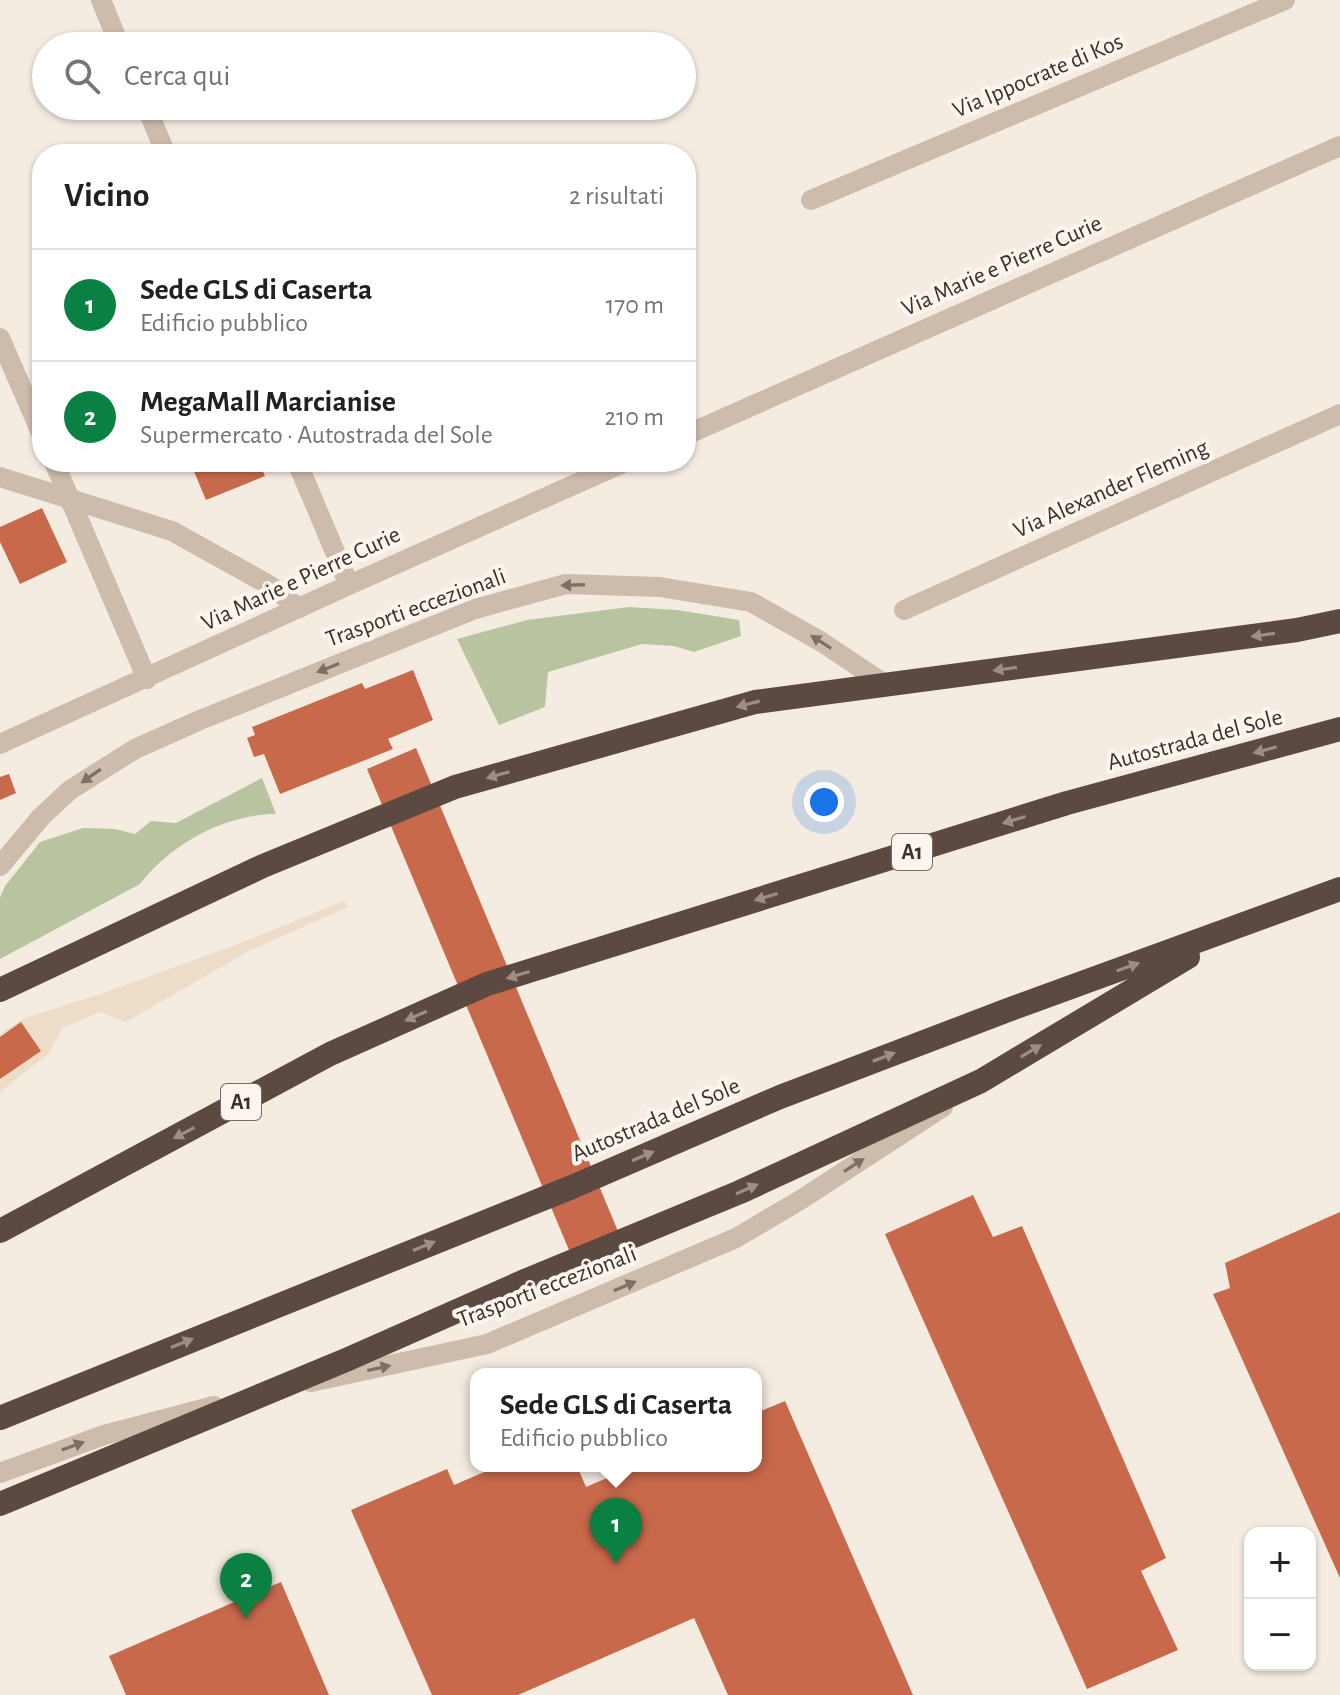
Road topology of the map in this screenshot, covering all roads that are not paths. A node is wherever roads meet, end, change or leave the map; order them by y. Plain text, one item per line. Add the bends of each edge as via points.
1 (101, 0) edge
2 (1285, 0) edge
3 (114, 32) edge
4 (152, 120) edge
5 (162, 144) edge
6 (1340, 146) edge
7 (811, 200) dead end
8 (0, 338) edge
9 (32, 412) edge
10 (1340, 414) edge
11 (696, 431) edge
12 (58, 472) edge
13 (301, 472) edge
14 (603, 472) edge
15 (0, 477) edge
16 (69, 497) junction
17 (349, 585) junction
18 (299, 608) junction
19 (904, 610) dead end
20 (1340, 621) edge
21 (147, 679) junction
22 (886, 685) junction
23 (1340, 729) edge
24 (0, 744) edge
25 (0, 866) edge
26 (1340, 889) edge
27 (1235, 929) junction
28 (0, 990) edge
29 (981, 1081) junction
30 (0, 1231) edge
31 (276, 1389) junction
32 (0, 1418) edge
33 (0, 1473) edge
34 (0, 1504) edge

1 - 3 street
2 - 7 street, Via Ippocrate di Kos
4 - 5 street
6 - 11 street, Via Marie e Pierre Curie
8 - 9 street
10 - 19 street, Via Alexander Fleming
12 - 16 street
13 - 17 street
14 - 17 street, Via Marie e Pierre Curie
15 - 16 street
16 - 18 street via 172,531 269,585
16 - 21 street
17 - 18 street, Via Marie e Pierre Curie
18 - 21 street, Via Marie e Pierre Curie
20 -> 22 highway
21 - 24 street, Via Marie e Pierre Curie
22 -> 25 street, Trasporti eccezionali via 751,602 660,587 566,584 475,609 135,749 70,790
22 -> 28 highway via 755,702 455,787 263,866
23 -> 30 highway, Autostrada del Sole / A1 via 1067,803 487,984 330,1054
26 - 27 highway, Autostrada del Sole
29 -> 27 highway
32 -> 27 highway, Autostrada del Sole via 572,1187 780,1097
31 -> 29 highway via 740,1192
31 -> 29 street, Trasporti eccezionali via 487,1344 722,1244 802,1199
33 -> 31 street, Trasporti eccezionali via 104,1435
31 - 34 highway

